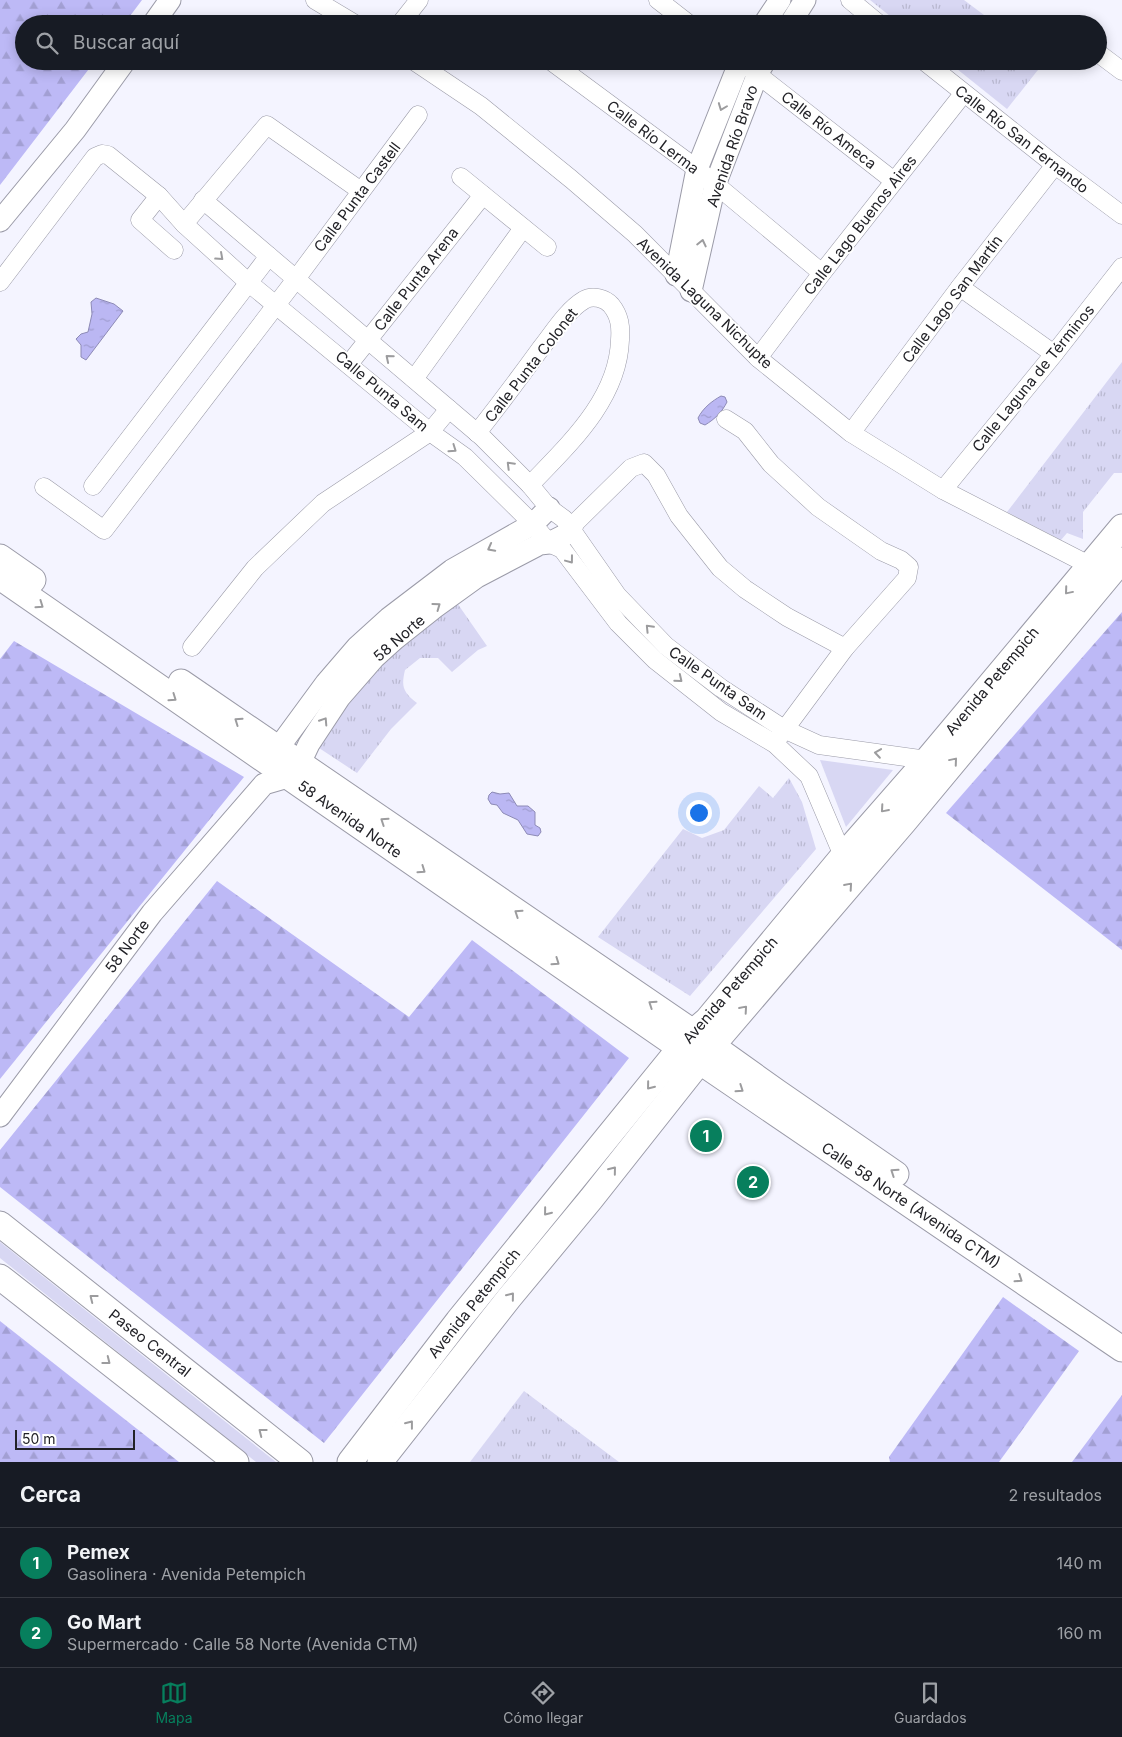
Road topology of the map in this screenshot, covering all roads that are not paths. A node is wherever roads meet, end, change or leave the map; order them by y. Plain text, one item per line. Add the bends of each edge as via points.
1 (170, 0) edge
2 (315, 0) edge
3 (419, 0) edge
4 (658, 0) edge
5 (780, 0) edge
6 (806, 0) edge
7 (850, 0) edge
8 (159, 15) edge
9 (340, 15) edge
10 (407, 15) edge
11 (677, 15) edge
12 (770, 15) edge
13 (796, 15) edge
14 (868, 15) edge
15 (1107, 60) edge
16 (118, 70) edge
17 (427, 70) edge
18 (563, 70) edge
19 (736, 70) edge
20 (761, 70) edge
21 (765, 70) edge
22 (935, 70) edge
23 (1122, 71) edge
24 (963, 94) junction
25 (418, 115) dead end
26 (1055, 165) junction
27 (698, 169) junction
28 (461, 177) dead end
29 (894, 181) junction
30 (715, 185) junction
31 (361, 192) junction
32 (483, 195) junction
33 (159, 196) junction
34 (203, 200) junction
35 (1122, 215) edge
36 (0, 221) edge
37 (184, 224) junction
38 (523, 228) junction
39 (547, 247) dead end
40 (174, 250) dead end
41 (269, 256) junction
42 (1122, 266) edge
43 (822, 273) junction
44 (676, 275) junction
45 (296, 279) junction
46 (0, 282) edge
47 (249, 283) junction
48 (960, 287) junction
49 (692, 291) junction
50 (275, 304) junction
51 (368, 340) junction
52 (1054, 354) junction
53 (758, 358) junction
54 (349, 364) junction
55 (414, 379) junction
56 (450, 409) junction
57 (726, 419) dead end
58 (430, 432) junction
59 (477, 433) junction
60 (851, 433) junction
61 (530, 485) junction
62 (93, 486) dead end
63 (44, 487) dead end
64 (944, 490) junction
65 (549, 508) junction
66 (533, 524) junction
67 (1122, 527) edge
68 (571, 532) junction
69 (549, 543) junction
70 (0, 557) edge
71 (1122, 560) edge
72 (1089, 565) junction
73 (0, 577) edge
74 (192, 647) dead end
75 (845, 648) junction
76 (366, 652) junction
77 (779, 736) junction
78 (927, 760) junction
79 (270, 765) junction
80 (294, 770) junction
81 (843, 856) junction
82 (696, 1047) junction
83 (0, 1116) edge
84 (0, 1224) edge
85 (0, 1277) edge
86 (1122, 1328) edge
87 (1122, 1349) edge
88 (236, 1462) edge
89 (300, 1462) edge
90 (350, 1462) edge
91 (380, 1462) edge

1 - 8 street
2 - 9 street
3 - 10 street
4 - 11 street
5 - 12 street
6 - 13 street
7 - 14 street
15 - 23 street
16 - 36 street via 75,130
17 - 44 street, Avenida Laguna Nichupte via 481,106 572,179
18 - 27 street, Calle Río Lerma
19 -> 27 street, Avenida Río Bravo
20 - 30 street, Avenida Río Bravo
21 - 29 street, Calle Río Ameca
22 - 24 street, Calle Río San Fernando
24 - 26 street, Calle Río San Fernando
24 - 29 street, Calle Lago Buenos Aires
25 - 31 street, Calle Punta Castell
26 - 35 street, Calle Río San Fernando
26 - 48 street, Calle Lago San Martín
27 - 30 street, Calle Río Lerma
27 - 44 street, Avenida Río Bravo
28 - 32 street
29 - 43 street, Calle Lago Buenos Aires
30 - 43 street, Calle Río Lerma
49 -> 30 street, Avenida Río Bravo
31 - 34 street via 267,125
31 - 45 street, Calle Punta Castell
32 - 38 street
32 - 51 street, Calle Punta Arena
33 - 37 street, Calle Punta Sam
33 - 40 street via 140,220
33 - 46 street, Calle Punta Sam via 108,156 96,157
34 - 37 street
34 - 41 street, Calle Punta Sam
37 -> 47 street, Calle Punta Sam
38 - 39 street
38 - 55 street
41 - 45 street, Calle Punta Sam
41 - 47 street
42 - 52 street, Calle Laguna de Términos
43 - 53 street, Calle Lago Buenos Aires
44 - 49 street, Avenida Laguna Nichupte
45 - 50 street, Calle Punta Castell
45 - 51 street, Calle Punta Sam
47 - 50 street, Calle Punta Sam
47 - 62 street
48 - 52 street
48 - 60 street, Calle Lago San Martín
49 - 53 street, Avenida Laguna Nichupte
50 - 54 street, Calle Punta Sam
50 - 63 street, Calle Punta Castell via 104,530
51 - 54 street, Calle Punta Arena
55 -> 51 street, Calle Punta Sam
52 - 64 street, Calle Laguna de Términos
53 - 60 street, Avenida Laguna Nichupte
54 - 58 street, Calle Punta Sam
55 - 56 street, Calle Punta Sam
56 - 58 street
56 - 59 street, Calle Punta Sam
57 - 75 street, Calle Punta Sam via 745,431 771,464 818,507 909,567 906,578
58 -> 66 street, Calle Punta Sam via 465,457
58 - 74 street via 323,504 255,568
61 -> 59 street, Calle Punta Sam
59 - 61 street, Calle Punta Colonet via 564,318 585,299 597,297 609,302 621,324 617,365 606,391 587,422
60 - 64 street, Avenida Laguna Nichupte
61 - 65 street, Calle Punta Sam
64 - 72 street, Avenida Laguna Nichupte
65 - 66 street, 58 Norte
65 - 68 street, Calle Punta Sam via 564,519
66 - 69 street, Calle Punta Sam
66 -> 76 street, 58 Norte via 452,570 389,618
67 - 72 main road, Avenida Petempich
68 - 69 street, 58 Norte
68 - 75 street via 576,522 631,468 644,463 656,475 680,516 720,568 787,617
77 -> 68 street, Calle Punta Sam via 666,646 617,595
76 -> 69 street, 58 Norte via 477,577 540,544
69 -> 77 street, Calle Punta Sam via 562,549 618,623 654,660 721,712
79 -> 70 main road
82 -> 71 main road, Avenida Petempich via 897,829
72 -> 78 main road, Avenida Petempich
73 -> 79 main road
75 - 77 street, Calle Punta Sam
76 - 79 street, 58 Norte via 326,683
80 -> 76 street, 58 Norte
78 -> 77 street, Calle Punta Sam
77 - 81 street, Calle Punta Sam via 809,776
78 -> 81 main road, Avenida Petempich
79 - 80 main road, 58 Avenida Norte
79 - 80 street
79 - 83 street, 58 Norte via 152,913
80 - 82 main road, 58 Avenida Norte
81 - 82 main road, Avenida Petempich via 708,1020
86 -> 82 main road, Calle 58 Norte (Avenida CTM) via 792,1103
82 -> 87 main road, Calle 58 Norte (Avenida CTM)
82 -> 90 main road, Avenida Petempich via 458,1321
91 -> 82 main road, Avenida Petempich via 591,1199
89 -> 84 main road, Paseo Central
85 -> 88 main road

